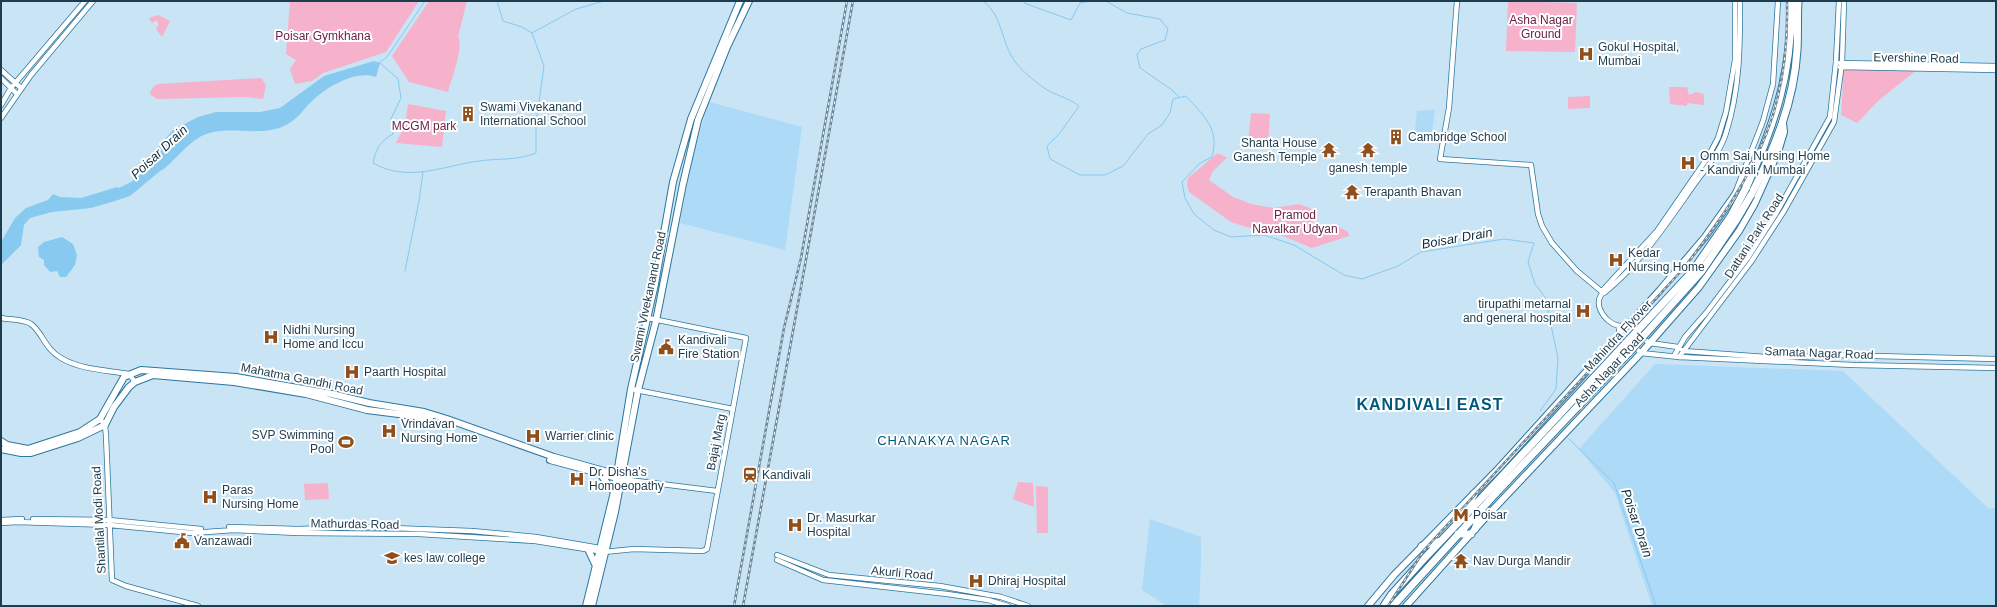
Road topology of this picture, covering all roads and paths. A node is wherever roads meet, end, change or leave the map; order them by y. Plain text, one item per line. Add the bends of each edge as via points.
1 (85, 1) edge
2 (93, 1) edge
3 (740, 1) edge
4 (749, 1) edge
5 (1457, 1) edge
6 (1735, 1) edge
7 (1740, 1) edge
8 (1778, 1) edge
9 (1791, 1) edge
10 (1798, 1) edge
11 (1841, 2) edge
12 (1837, 30) junction
13 (1842, 30) junction
14 (1836, 64) junction
15 (1842, 65) junction
16 (1996, 66) edge
17 (1, 70) edge
18 (1996, 70) edge
19 (1, 78) edge
20 (16, 82) junction
21 (11, 88) junction
22 (21, 88) junction
23 (17, 94) junction
24 (1, 105) edge
25 (1, 118) edge
26 (1783, 121) junction
27 (1817, 139) junction
28 (1822, 142) junction
29 (1761, 155) junction
30 (1808, 156) junction
31 (1813, 158) junction
32 (1734, 196) junction
33 (1602, 293) junction
34 (1, 318) edge
35 (648, 318) junction
36 (656, 321) junction
37 (1621, 329) junction
38 (1650, 343) junction
39 (1678, 348) junction
40 (1684, 351) junction
41 (1641, 353) junction
42 (1674, 356) junction
43 (1679, 357) junction
44 (1996, 359) edge
45 (1596, 360) junction
46 (1996, 368) edge
47 (129, 374) junction
48 (1615, 379) junction
49 (135, 382) junction
50 (631, 389) junction
51 (638, 390) junction
52 (733, 408) junction
53 (100, 419) junction
54 (105, 425) junction
55 (1, 441) edge
56 (1, 449) edge
57 (618, 464) junction
58 (602, 473) junction
59 (619, 477) junction
60 (1494, 490) junction
61 (717, 491) junction
62 (614, 492) junction
63 (1474, 494) junction
64 (1486, 504) junction
65 (1462, 518) junction
66 (1, 520) edge
67 (110, 522) junction
68 (1, 523) edge
69 (1473, 532) junction
70 (1458, 534) junction
71 (1440, 541) junction
72 (1422, 546) junction
73 (588, 549) junction
74 (707, 549) joint
75 (604, 550) junction
76 (595, 564) junction
77 (198, 606) edge
78 (586, 606) edge
79 (592, 606) edge
80 (1008, 606) edge
81 (1028, 606) edge
82 (1368, 606) edge
83 (1384, 606) edge
84 (1393, 606) edge
85 (1406, 606) edge

1 - 20 street
2 - 22 street
3 - 35 main road, Swami Vivekanand Road via 690,119 673,182
4 - 36 main road, Swami Vivekanand Road via 727,46 698,120
5 - 33 street via 1449,108 1440,159 1531,165 1542,226 1552,243
6 - 33 street via 1733,74 1718,138 1657,231
7 - 33 street via 1739,70 1733,107 1721,144 1659,234 1625,273
8 - 32 street via 1773,84 1763,121
9 - 29 highway, Mahindra Flyover via 1790,50 1785,79
10 - 26 highway, Mahindra Flyover via 1797,51
11 - 12 street, Dattani Park Road
11 - 13 street, Dattani Park Road
12 - 13 street
12 - 14 street, Dattani Park Road
13 - 15 street, Dattani Park Road
14 - 15 street, Evershine Road
14 - 27 street, Dattani Park Road via 1830,117
15 - 16 street, Evershine Road
15 - 18 street, Evershine Road
15 - 28 street, Dattani Park Road via 1835,118
17 - 20 street
19 - 21 street
20 - 21 street
20 - 22 street
21 - 23 street
21 - 24 street
22 - 23 street
23 - 25 street
26 - 38 main road, Asha Nagar Road via 1784,132 1778,152 1747,218 1699,287
26 - 60 highway, Mahindra Flyover, bridge via 1769,160 1751,195 1722,243 1696,277 1630,351
27 - 28 street
27 - 30 street, Dattani Park Road
28 - 31 street, Dattani Park Road
29 - 32 main road via 1752,165
29 - 60 highway, Mahindra Flyover, bridge via 1731,216 1692,272
30 - 31 street
30 - 39 street, Dattani Park Road via 1747,260
31 - 40 street, Dattani Park Road via 1784,211 1751,262
32 - 37 main road via 1705,237
33 - 37 street via 1598,300 1598,308 1608,320
34 - 47 street via 31,324 50,351 62,359 105,372
35 - 36 street
35 - 50 main road, Swami Vivekanand Road
36 - 51 main road, Swami Vivekanand Road
36 - 52 street, Bajaj Marg via 746,338
37 - 38 street
37 - 41 street
37 - 45 main road
38 - 39 street, Samata Nagar Road
38 - 41 main road, Asha Nagar Road
39 - 40 street, Samata Nagar Road
39 - 42 street, Dattani Park Road
40 - 43 street, Dattani Park Road
40 - 44 street, Samata Nagar Road via 1781,358 1863,355
41 - 42 street, Samata Nagar Road
41 - 48 main road, Asha Nagar Road
42 - 43 street, Samata Nagar Road
43 - 46 street, Samata Nagar Road
45 - 48 main road via 1607,368
45 - 63 main road
47 - 49 street
47 - 53 main road via 124,377
47 - 58 main road, Mahatma Gandhi Road via 141,370 236,377 332,394 369,404 424,412
48 - 69 main road, Asha Nagar Road
49 - 54 main road, Mahatma Gandhi Road via 114,407
49 - 58 main road, Mahatma Gandhi Road via 153,375 234,382 306,394 367,410 423,416 553,461
50 - 51 street
50 - 57 main road, Swami Vivekanand Road
51 - 52 street
51 - 59 main road, Swami Vivekanand Road
52 - 61 street, Bajaj Marg
53 - 54 street
53 - 55 main road via 80,432 28,448 7,445
54 - 56 main road via 78,438 31,453
54 - 67 street, Shantilal Modi Road
57 - 58 main road
57 - 59 main road, Swami Vivekanand Road
58 - 59 main road, Mahatma Gandhi Road
58 - 62 main road
59 - 61 street
59 - 62 main road, Swami Vivekanand Road
59 - 75 main road, Swami Vivekanand Road
60 - 64 highway
60 - 65 highway
61 - 74 street, Bajaj Marg
62 - 75 main road, Swami Vivekanand Road
63 - 65 highway
63 - 72 main road
64 - 69 highway
64 - 70 highway
65 - 71 highway
66 - 67 street
67 - 68 street, Mathurdas Road
67 - 73 street, Mathurdas Road via 192,533 234,530 419,534 535,541
67 - 75 street via 192,529 365,528 472,532 536,537
67 - 77 street, Shantilal Modi Road via 112,580
69 - 70 highway
69 - 85 main road, Asha Nagar Road
70 - 84 highway
71 - 72 highway
71 - 83 highway
72 - 82 main road
73 - 75 street, Mathurdas Road
73 - 76 main road
74 - 75 street, Mathurdas Road
75 - 76 main road, Swami Vivekanand Road
75 - 79 main road, Swami Vivekanand Road
76 - 78 main road, Swami Vivekanand Road
80 - 81 street, Akurli Road via 988,600 947,594 823,580 777,557 828,575 940,586 1001,597

